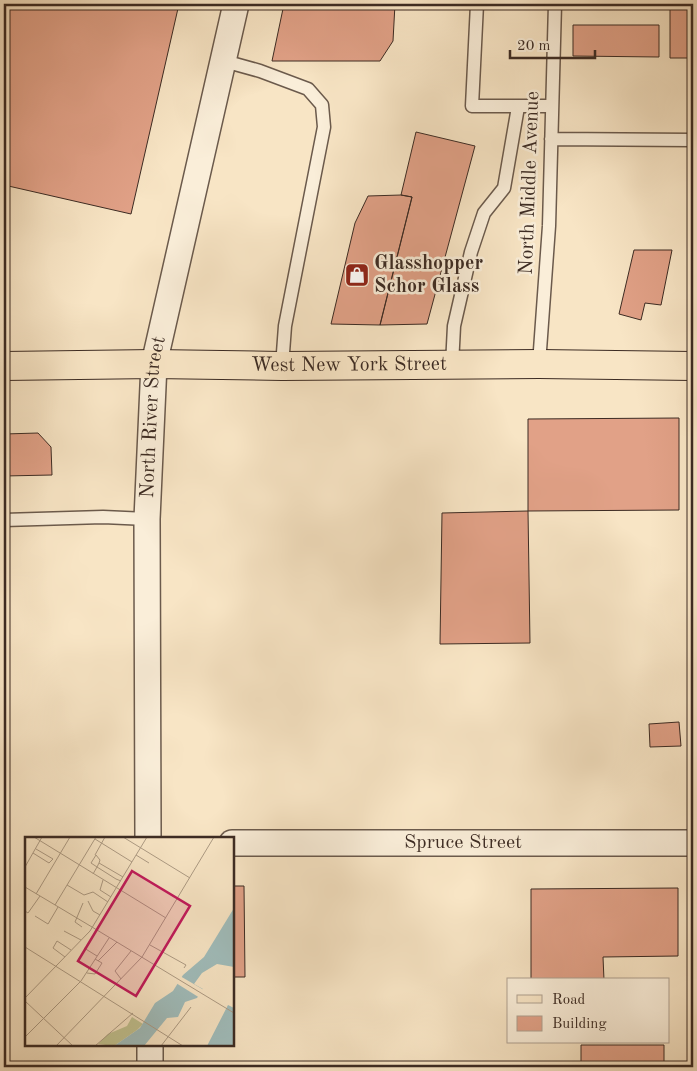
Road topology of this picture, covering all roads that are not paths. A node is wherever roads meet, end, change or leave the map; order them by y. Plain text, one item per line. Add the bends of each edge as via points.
1 (236, 4) edge
2 (477, 4) edge
3 (555, 4) edge
4 (224, 61) junction
5 (518, 106) junction
6 (552, 106) junction
7 (551, 139) junction
8 (693, 140) edge
9 (154, 364) junction
10 (539, 364) junction
11 (452, 365) junction
12 (4, 366) edge
13 (282, 366) junction
14 (693, 366) edge
15 (148, 519) junction
16 (4, 520) edge
17 (148, 837) edge
18 (693, 842) edge
19 (234, 843) edge
20 (150, 1046) edge
21 (150, 1067) edge

1 - 4 street, North River Street
2 - 5 lane via 472,106
3 - 6 lane, North Middle Avenue
4 - 9 street, North River Street
4 - 13 lane via 308,89 322,105 324,127 284,326
5 - 6 lane
5 - 11 lane via 504,188 484,213 471,252 454,326
6 - 7 lane, North Middle Avenue
7 - 8 lane
7 - 10 lane, North Middle Avenue via 549,226
9 - 12 main road, West New York Street
9 - 13 main road, West New York Street
9 - 15 street, North River Street
10 - 11 main road, West New York Street
10 - 14 main road, West New York Street
11 - 13 main road, West New York Street
15 - 16 lane
15 - 17 street, North River Street
18 - 19 street, Spruce Street
20 - 21 street

